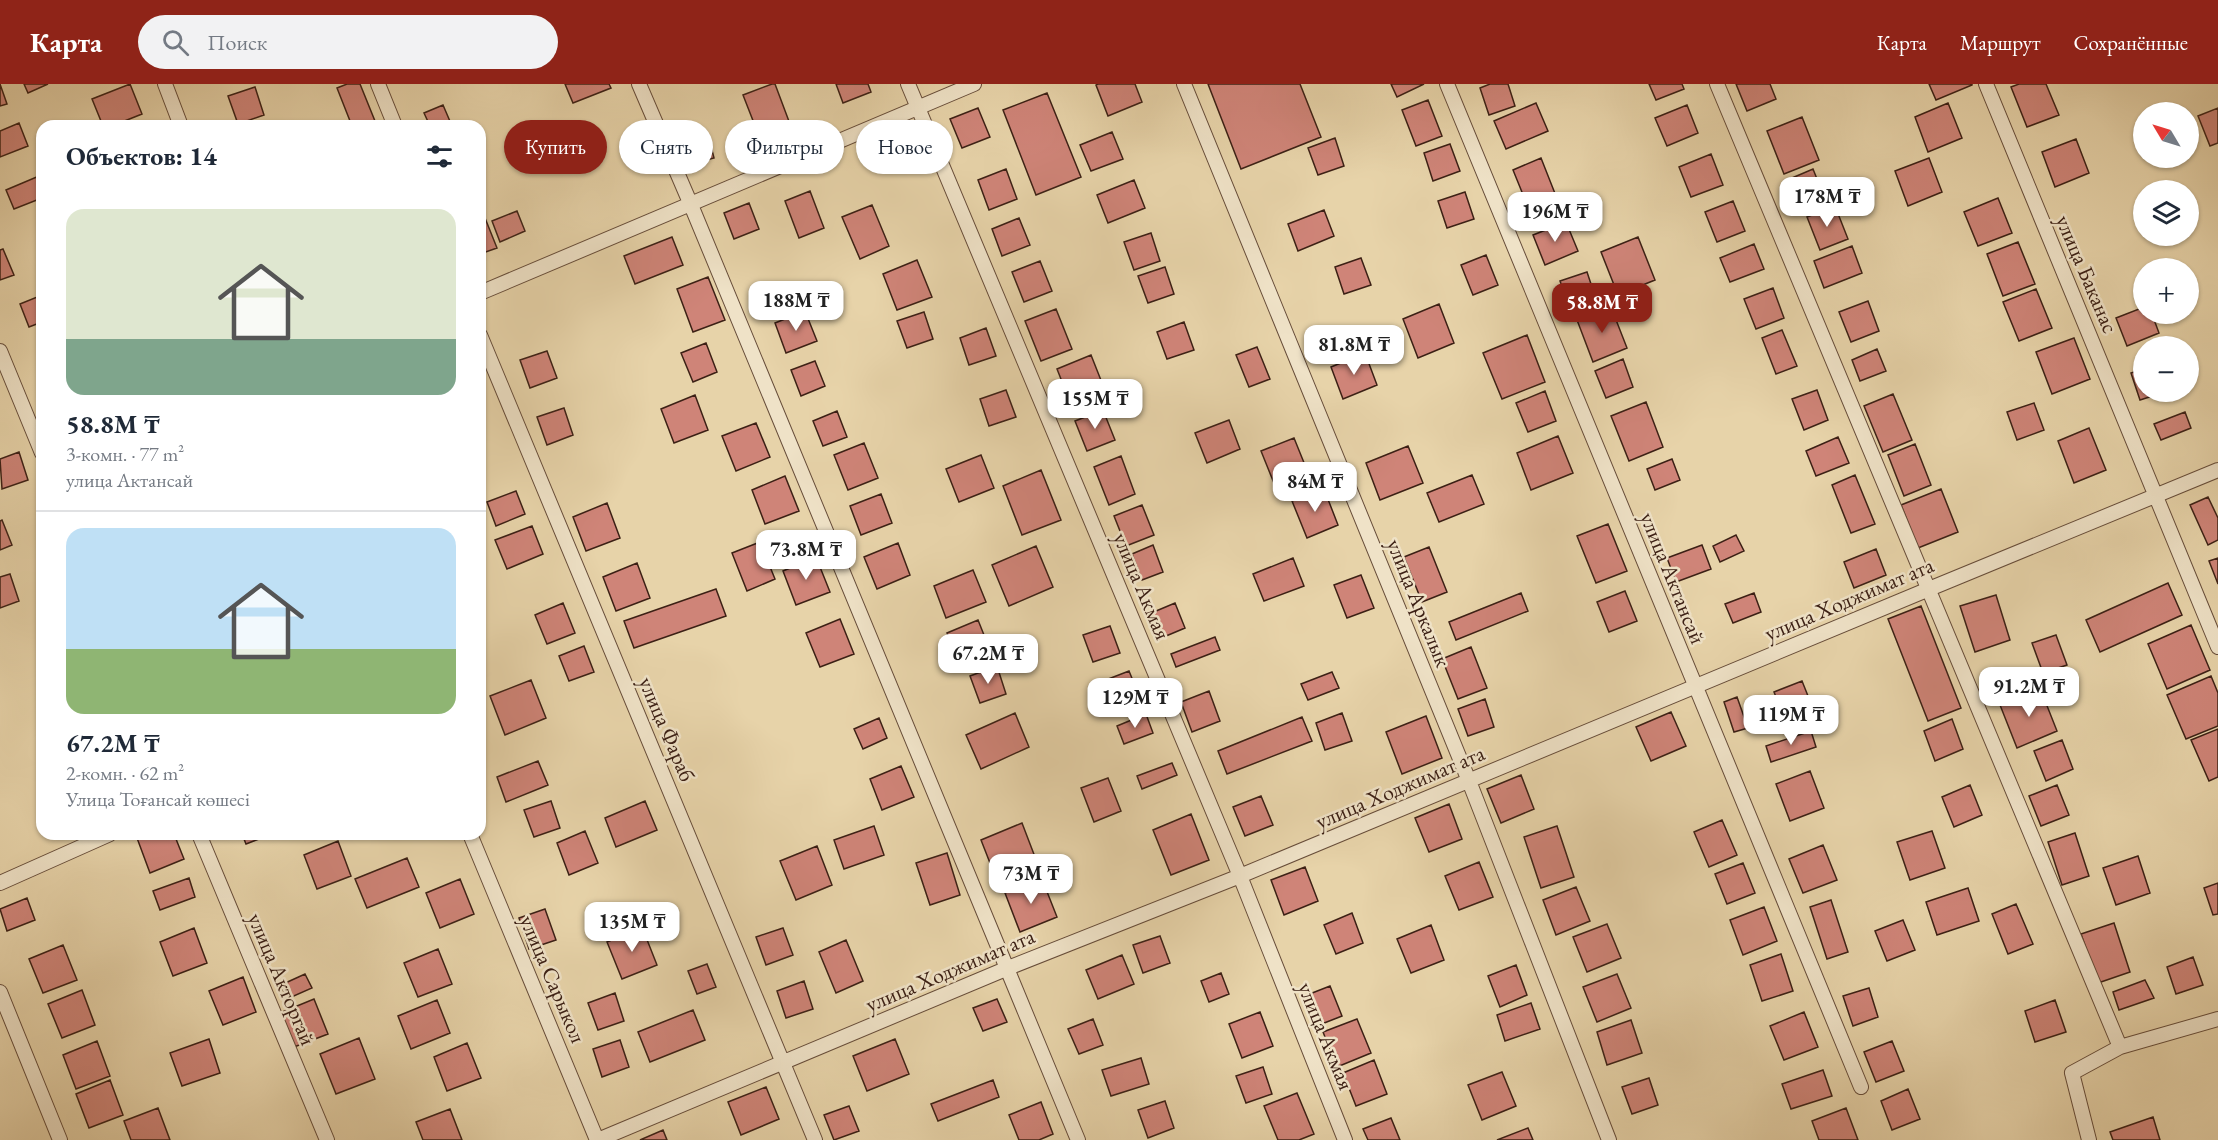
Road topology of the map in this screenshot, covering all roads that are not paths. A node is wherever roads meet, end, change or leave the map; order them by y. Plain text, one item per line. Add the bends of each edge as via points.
1 (165, 84) edge
2 (378, 84) edge
3 (639, 84) edge
4 (908, 84) edge
5 (974, 84) edge
6 (1184, 84) edge
7 (1447, 84) edge
8 (1717, 84) edge
9 (1986, 84) edge
10 (918, 107) junction
11 (180, 120) edge
12 (393, 120) edge
13 (691, 205) junction
14 (486, 290) edge
15 (486, 349) edge
16 (0, 351) edge
17 (36, 438) edge
18 (2218, 470) edge
19 (2156, 495) junction
20 (1929, 589) junction
21 (2218, 647) edge
22 (1694, 686) junction
23 (1469, 781) junction
24 (97, 840) edge
25 (202, 840) edge
26 (472, 840) edge
27 (1240, 876) junction
28 (0, 883) edge
29 (1008, 968) junction
30 (0, 992) edge
31 (2218, 1019) edge
32 (2120, 1047) junction
33 (783, 1063) junction
34 (1861, 1087) dead end
35 (60, 1140) edge
36 (327, 1140) edge
37 (597, 1140) edge
38 (815, 1140) edge
39 (1078, 1140) edge
40 (1345, 1140) edge
41 (1609, 1140) edge
42 (2089, 1140) edge

1 - 11 street
2 - 12 street
3 - 13 street
4 - 10 street, улица Акмая
5 - 10 street
6 - 23 street, улица Аркалык
7 - 22 street, улица Актансай
8 - 20 street
9 - 19 street, улица Баканас
10 - 13 street
10 - 27 street, улица Акмая
13 - 14 street
13 - 29 street
15 - 33 street, улица Фараб
16 - 17 street
18 - 19 street, улица Ходжимат ата
19 - 20 street, улица Ходжимат ата
19 - 21 street, улица Баканас
20 - 22 street, улица Ходжимат ата
20 - 32 street
22 - 23 street, улица Ходжимат ата
22 - 34 street, улица Актансай
23 - 27 street, улица Ходжимат ата
23 - 41 street, улица Аркалык
24 - 28 street
25 - 36 street, улица Акторгай
26 - 37 street, улица Сарыкол
27 - 29 street, улица Ходжимат ата
27 - 40 street, улица Акмая
29 - 33 street, улица Ходжимат ата
29 - 39 street
30 - 35 street
31 - 32 street
32 - 42 street via 2072,1073
33 - 37 street, улица Ходжимат ата
33 - 38 street, улица Фараб

